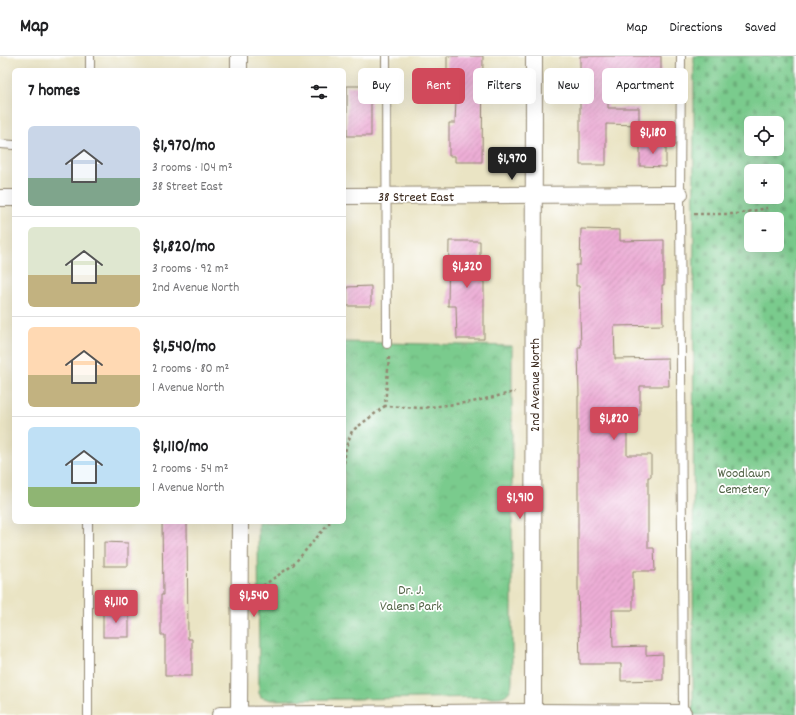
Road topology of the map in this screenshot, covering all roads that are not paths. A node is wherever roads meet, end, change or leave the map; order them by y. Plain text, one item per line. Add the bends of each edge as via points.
1 (90, 56) edge
2 (239, 56) edge
3 (386, 56) edge
4 (534, 56) edge
5 (681, 56) edge
6 (90, 68) edge
7 (239, 68) edge
8 (0, 144) edge
9 (12, 145) edge
10 (680, 194) junction
11 (534, 195) junction
12 (346, 196) edge
13 (386, 196) junction
14 (0, 198) edge
15 (12, 198) edge
16 (386, 344) road end
17 (88, 524) edge
18 (240, 524) edge
19 (387, 714) edge
20 (533, 714) edge
21 (683, 714) edge
22 (88, 715) edge
23 (220, 715) edge
24 (239, 715) edge

1 - 6 lane
2 - 7 street
3 - 13 lane
4 - 11 street, 2nd Avenue North
5 - 10 lane
8 - 9 lane
10 - 11 street, 38 Street East
10 - 21 lane
11 - 13 street, 38 Street East
11 - 20 street, 2nd Avenue North
12 - 13 street, 38 Street East
13 - 16 lane
14 - 15 street
17 - 22 lane
18 - 24 street
19 - 20 street
19 - 24 street
20 - 21 street
23 - 24 street

